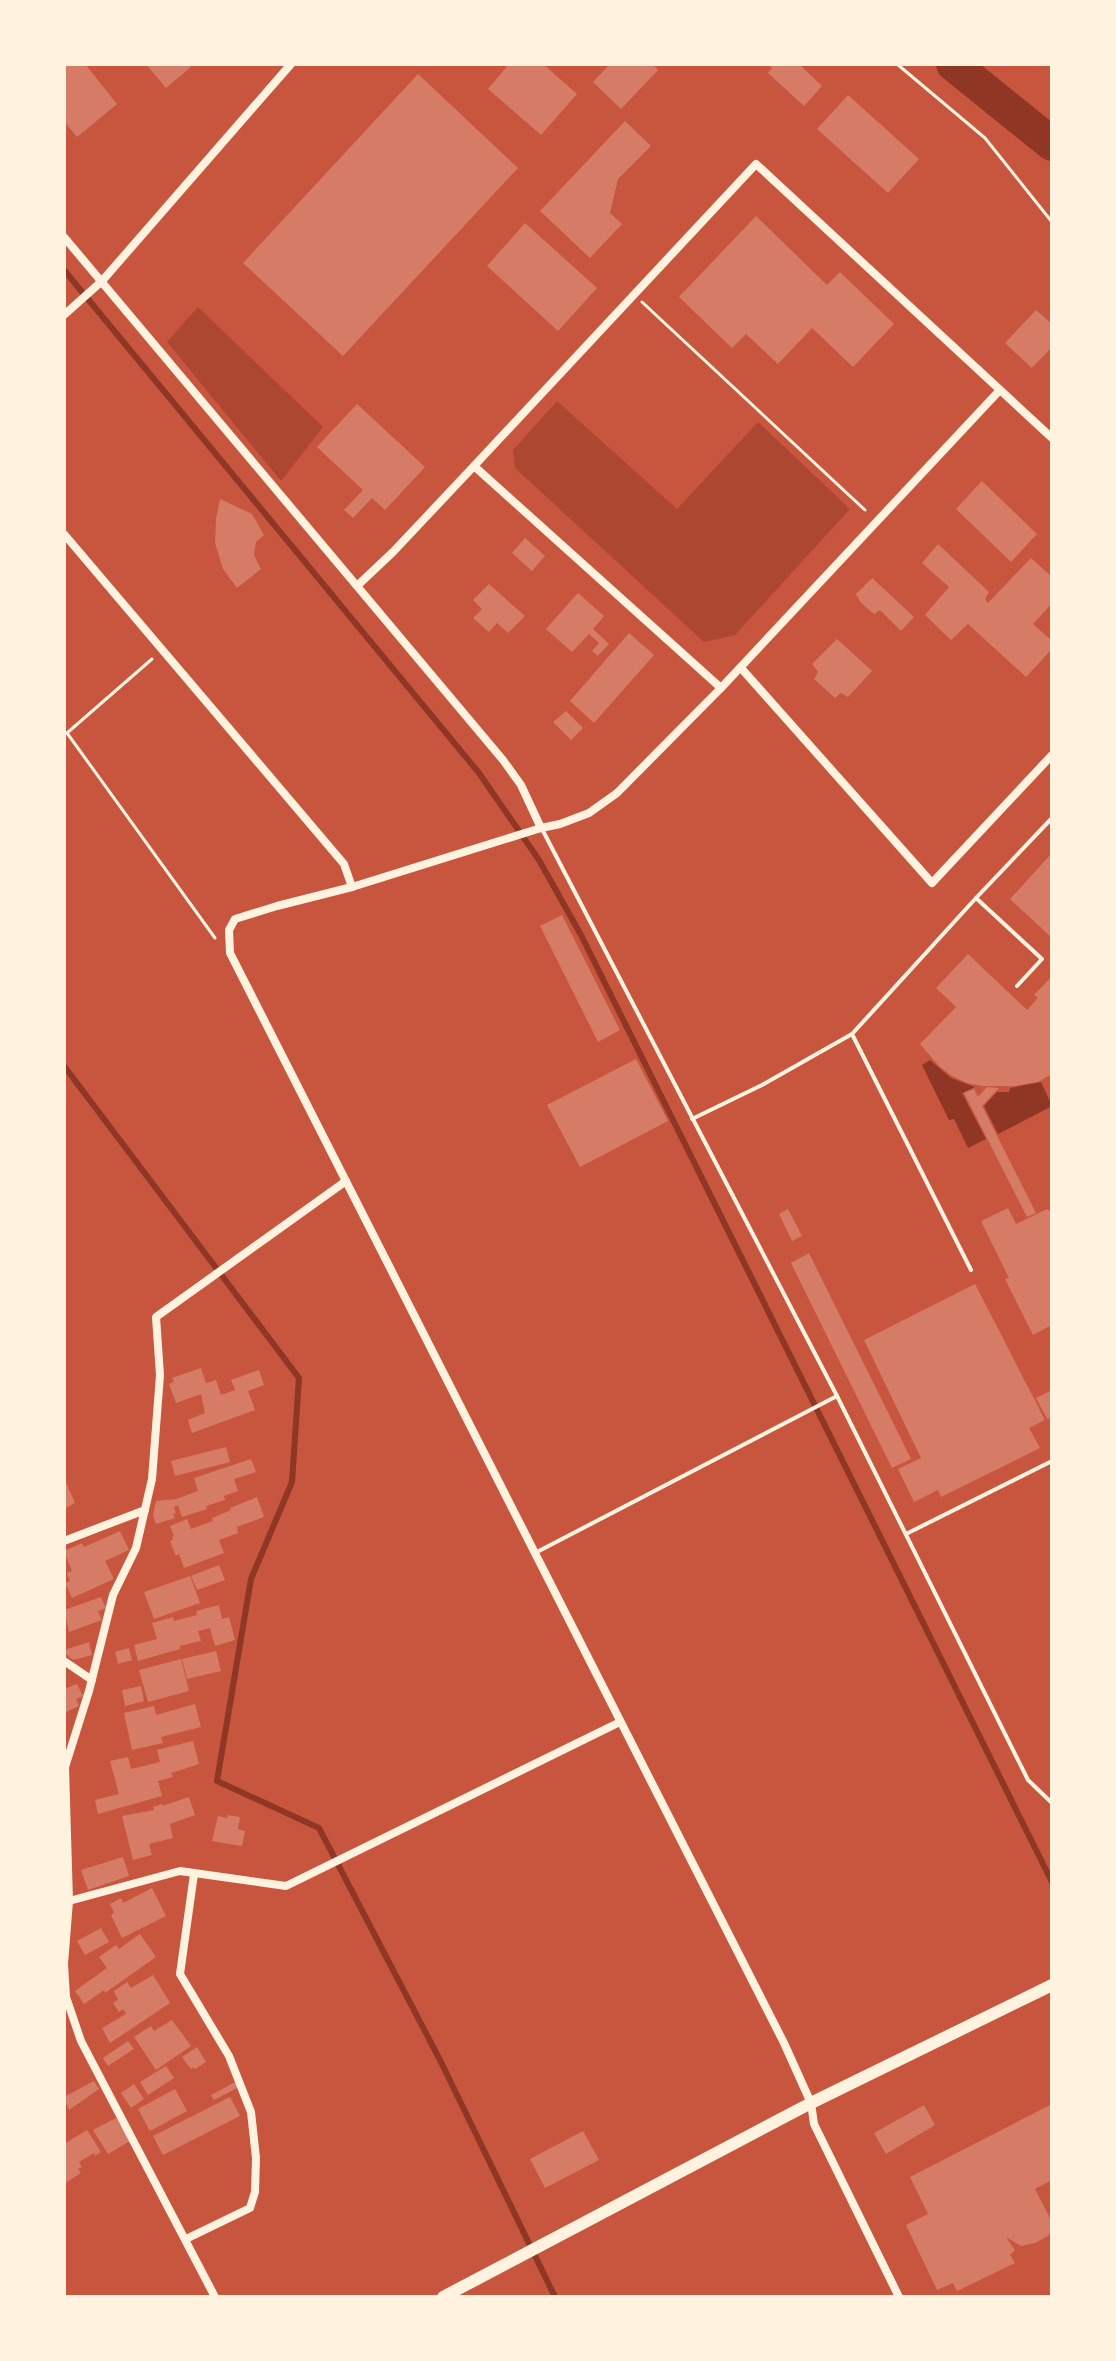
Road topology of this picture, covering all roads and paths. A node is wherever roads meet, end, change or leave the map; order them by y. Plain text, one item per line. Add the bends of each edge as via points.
1 (291, 64) edge
2 (897, 64) edge
3 (1052, 222) edge
4 (64, 237) edge
5 (102, 281) junction
6 (639, 300) dead end
7 (64, 315) edge
8 (999, 391) junction
9 (1052, 438) edge
10 (474, 466) junction
11 (865, 510) dead end
12 (64, 534) edge
13 (358, 585) junction
14 (163, 650) junction
15 (741, 668) junction
16 (721, 688) junction
17 (66, 733) edge
18 (1052, 755) edge
19 (1052, 818) edge
20 (541, 828) junction
21 (352, 887) junction
22 (976, 898) junction
23 (219, 943) dead end
24 (1017, 986) dead end
25 (852, 1034) junction
26 (692, 1119) junction
27 (346, 1181) junction
28 (971, 1270) dead end
29 (837, 1396) junction
30 (1052, 1461) edge
31 (145, 1510) junction
32 (906, 1534) junction
33 (64, 1541) edge
34 (535, 1553) junction
35 (64, 1661) edge
36 (92, 1680) junction
37 (620, 1722) junction
38 (1052, 1803) edge
39 (194, 1874) junction
40 (69, 1901) junction
41 (1052, 1985) edge
42 (811, 2103) junction
43 (186, 2239) junction
44 (215, 2297) edge
45 (443, 2297) edge
46 (899, 2297) edge

1 - 5 street
2 - 3 path via 985,138
4 - 5 street
5 - 7 street
5 - 13 street
6 - 11 path
8 - 9 street
8 - 10 street via 756,164
8 - 15 street
10 - 13 street
10 - 16 street
12 - 14 street
13 - 20 street via 503,760
14 - 17 path
14 - 21 street via 344,864
15 - 16 street
15 - 18 street via 932,883
16 - 20 street via 617,793 589,813
17 - 23 path
19 - 22 lane
20 - 21 street
20 - 26 lane
21 - 27 street via 249,914 235,919 229,930 230,953
22 - 24 lane via 1042,959
22 - 25 lane
25 - 26 lane
25 - 28 lane
26 - 29 lane
27 - 31 street via 156,1317 160,1375
27 - 34 street
29 - 32 lane
29 - 34 lane
30 - 32 lane
31 - 33 street
31 - 36 street via 136,1548 113,1595
32 - 38 lane via 1028,1780
34 - 37 street
35 - 36 street
36 - 40 street via 65,1767
37 - 39 street via 286,1886
37 - 42 street
39 - 40 street via 180,1871
39 - 43 street via 180,1974 229,2056 251,2112 256,2158 250,2208
40 - 43 street via 66,1997 81,2041
41 - 42 main road
42 - 45 main road
42 - 46 street via 814,2124
43 - 44 street

